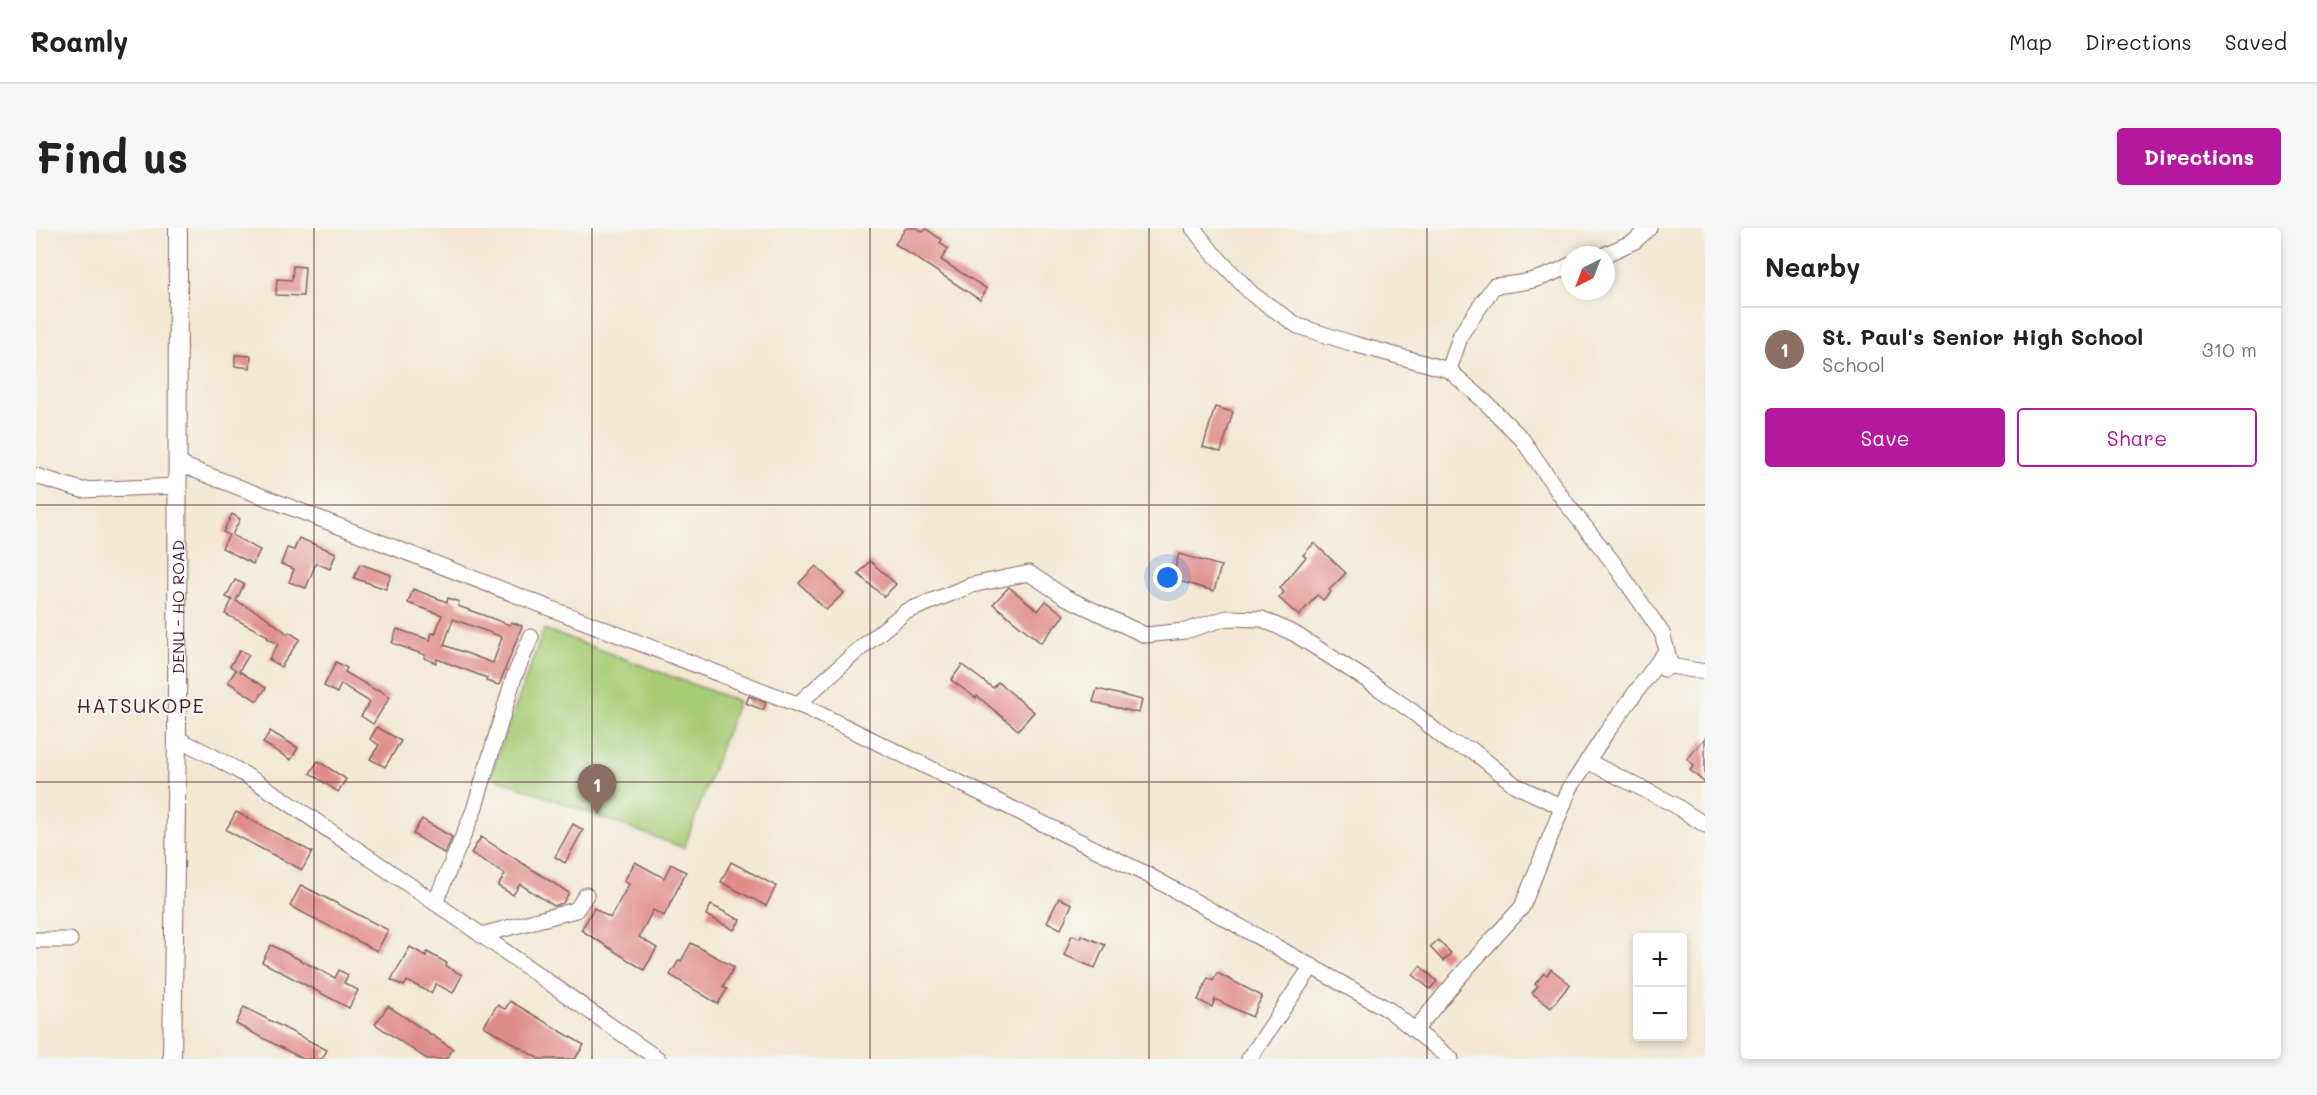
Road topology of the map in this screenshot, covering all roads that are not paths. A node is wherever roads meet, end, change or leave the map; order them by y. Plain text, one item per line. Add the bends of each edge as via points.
1 (178, 228) edge
2 (1193, 228) edge
3 (1649, 228) edge
4 (1615, 250) edge
5 (1561, 270) edge
6 (1449, 370) junction
7 (179, 464) junction
8 (36, 476) edge
9 (177, 486) junction
10 (531, 637) dead end
11 (1669, 658) junction
12 (1705, 672) edge
13 (798, 704) junction
14 (177, 739) junction
15 (1587, 761) junction
16 (1562, 807) junction
17 (1705, 825) edge
18 (585, 896) dead end
19 (435, 903) junction
20 (481, 935) junction
21 (36, 940) edge
22 (70, 940) dead end
23 (1311, 966) junction
24 (1415, 1030) junction
25 (172, 1059) edge
26 (658, 1059) edge
27 (1249, 1059) edge
28 (1451, 1059) edge

1 - 7 main road, DENU - HO ROAD
2 - 6 street via 1252,294 1298,326
3 - 4 street via 1635,241
5 - 6 street via 1547,278 1494,286 1461,334
6 - 11 street via 1522,439 1662,633
7 - 9 main road, DENU - HO ROAD
7 - 13 street
8 - 9 street via 82,490
9 - 14 main road, DENU - HO ROAD
10 - 19 street via 514,677 474,810
11 - 12 street
11 - 15 street via 1648,677
13 - 16 street via 906,612 972,585 1029,573 1065,597 1145,635 1185,631 1227,618 1262,619 1295,634 1370,682 1450,743 1472,750 1515,785
13 - 23 street via 1146,874
14 - 19 street via 278,796
14 - 25 main road, DENU - HO ROAD
15 - 16 street
15 - 17 street via 1673,804
16 - 24 street via 1522,907
18 - 20 street via 576,910
19 - 20 street
20 - 26 street
21 - 22 street
23 - 24 street via 1389,1010
23 - 27 street
24 - 28 street

